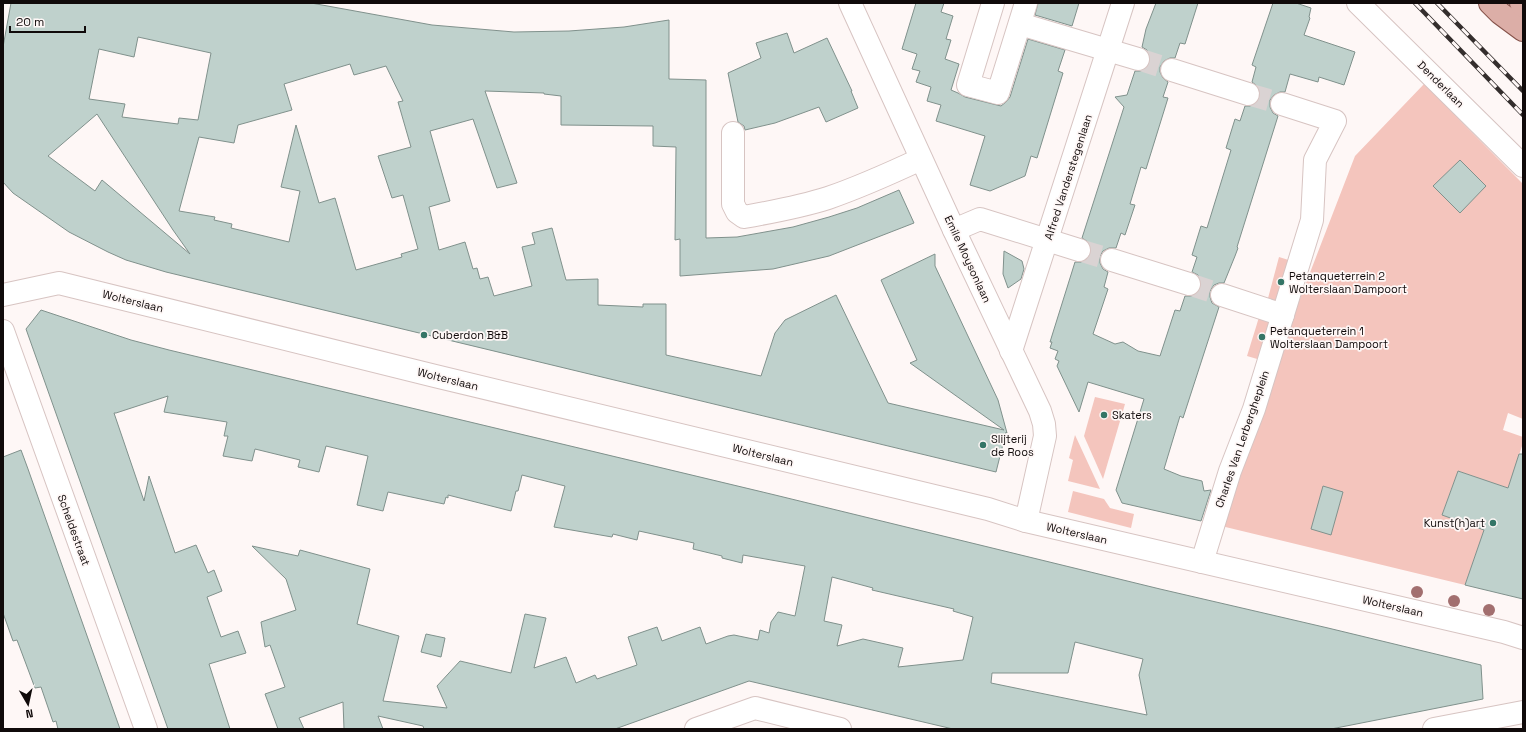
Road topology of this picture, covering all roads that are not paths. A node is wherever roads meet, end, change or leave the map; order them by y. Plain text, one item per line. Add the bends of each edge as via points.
1 (850, 3) edge
2 (993, 3) edge
3 (1026, 3) edge
4 (1123, 3) edge
5 (1358, 3) edge
6 (1490, 3) edge
7 (1521, 3) edge
8 (1523, 6) edge
9 (1020, 24) junction
10 (1523, 30) edge
11 (1108, 50) junction
12 (1138, 59) tunnel mouth
13 (1172, 70) tunnel mouth
14 (1248, 94) tunnel mouth
15 (1282, 104) tunnel mouth
16 (733, 133) dead end
17 (921, 158) junction
18 (1523, 166) edge
19 (954, 230) junction
20 (1048, 240) junction
21 (1079, 250) tunnel mouth
22 (1112, 260) tunnel mouth
23 (1189, 284) tunnel mouth
24 (3, 295) edge
25 (1222, 295) tunnel mouth
26 (1283, 315) junction
27 (4, 338) edge
28 (1011, 351) junction
29 (1026, 521) junction
30 (1202, 562) junction
31 (1523, 638) edge
32 (1523, 712) edge
33 (146, 729) edge
34 (696, 729) edge
35 (840, 729) edge
36 (1434, 729) edge

1 - 17 street, Emile Moysonlaan
2 - 9 street via 968,85 998,94
3 - 9 street
4 - 11 street, Alfred Vanderstegenlaan
5 - 18 street, Denderlaan
6 - 10 main road
7 - 8 main road
9 - 11 street
11 - 12 street
11 - 20 street, Alfred Vanderstegenlaan
13 - 14 street
15 - 26 street, Charles Van Lerbergheplein via 1335,120 1315,160 1312,220
16 - 17 street via 733,204 737,212 744,217 781,211 827,198 877,179
17 - 19 street, Emile Moysonlaan
19 - 20 street via 980,219
19 - 28 street, Emile Moysonlaan
20 - 21 street
20 - 28 street, Alfred Vanderstegenlaan
22 - 23 street
24 - 29 street, Wolterslaan via 59,283 980,507
25 - 26 street
26 - 30 street, Charles Van Lerbergheplein
27 - 33 street, Scheldestraat
28 - 29 street, Emile Moysonlaan via 1044,424 1044,436
29 - 30 street, Wolterslaan
30 - 31 street, Wolterslaan
32 - 36 street
34 - 35 street via 755,708

